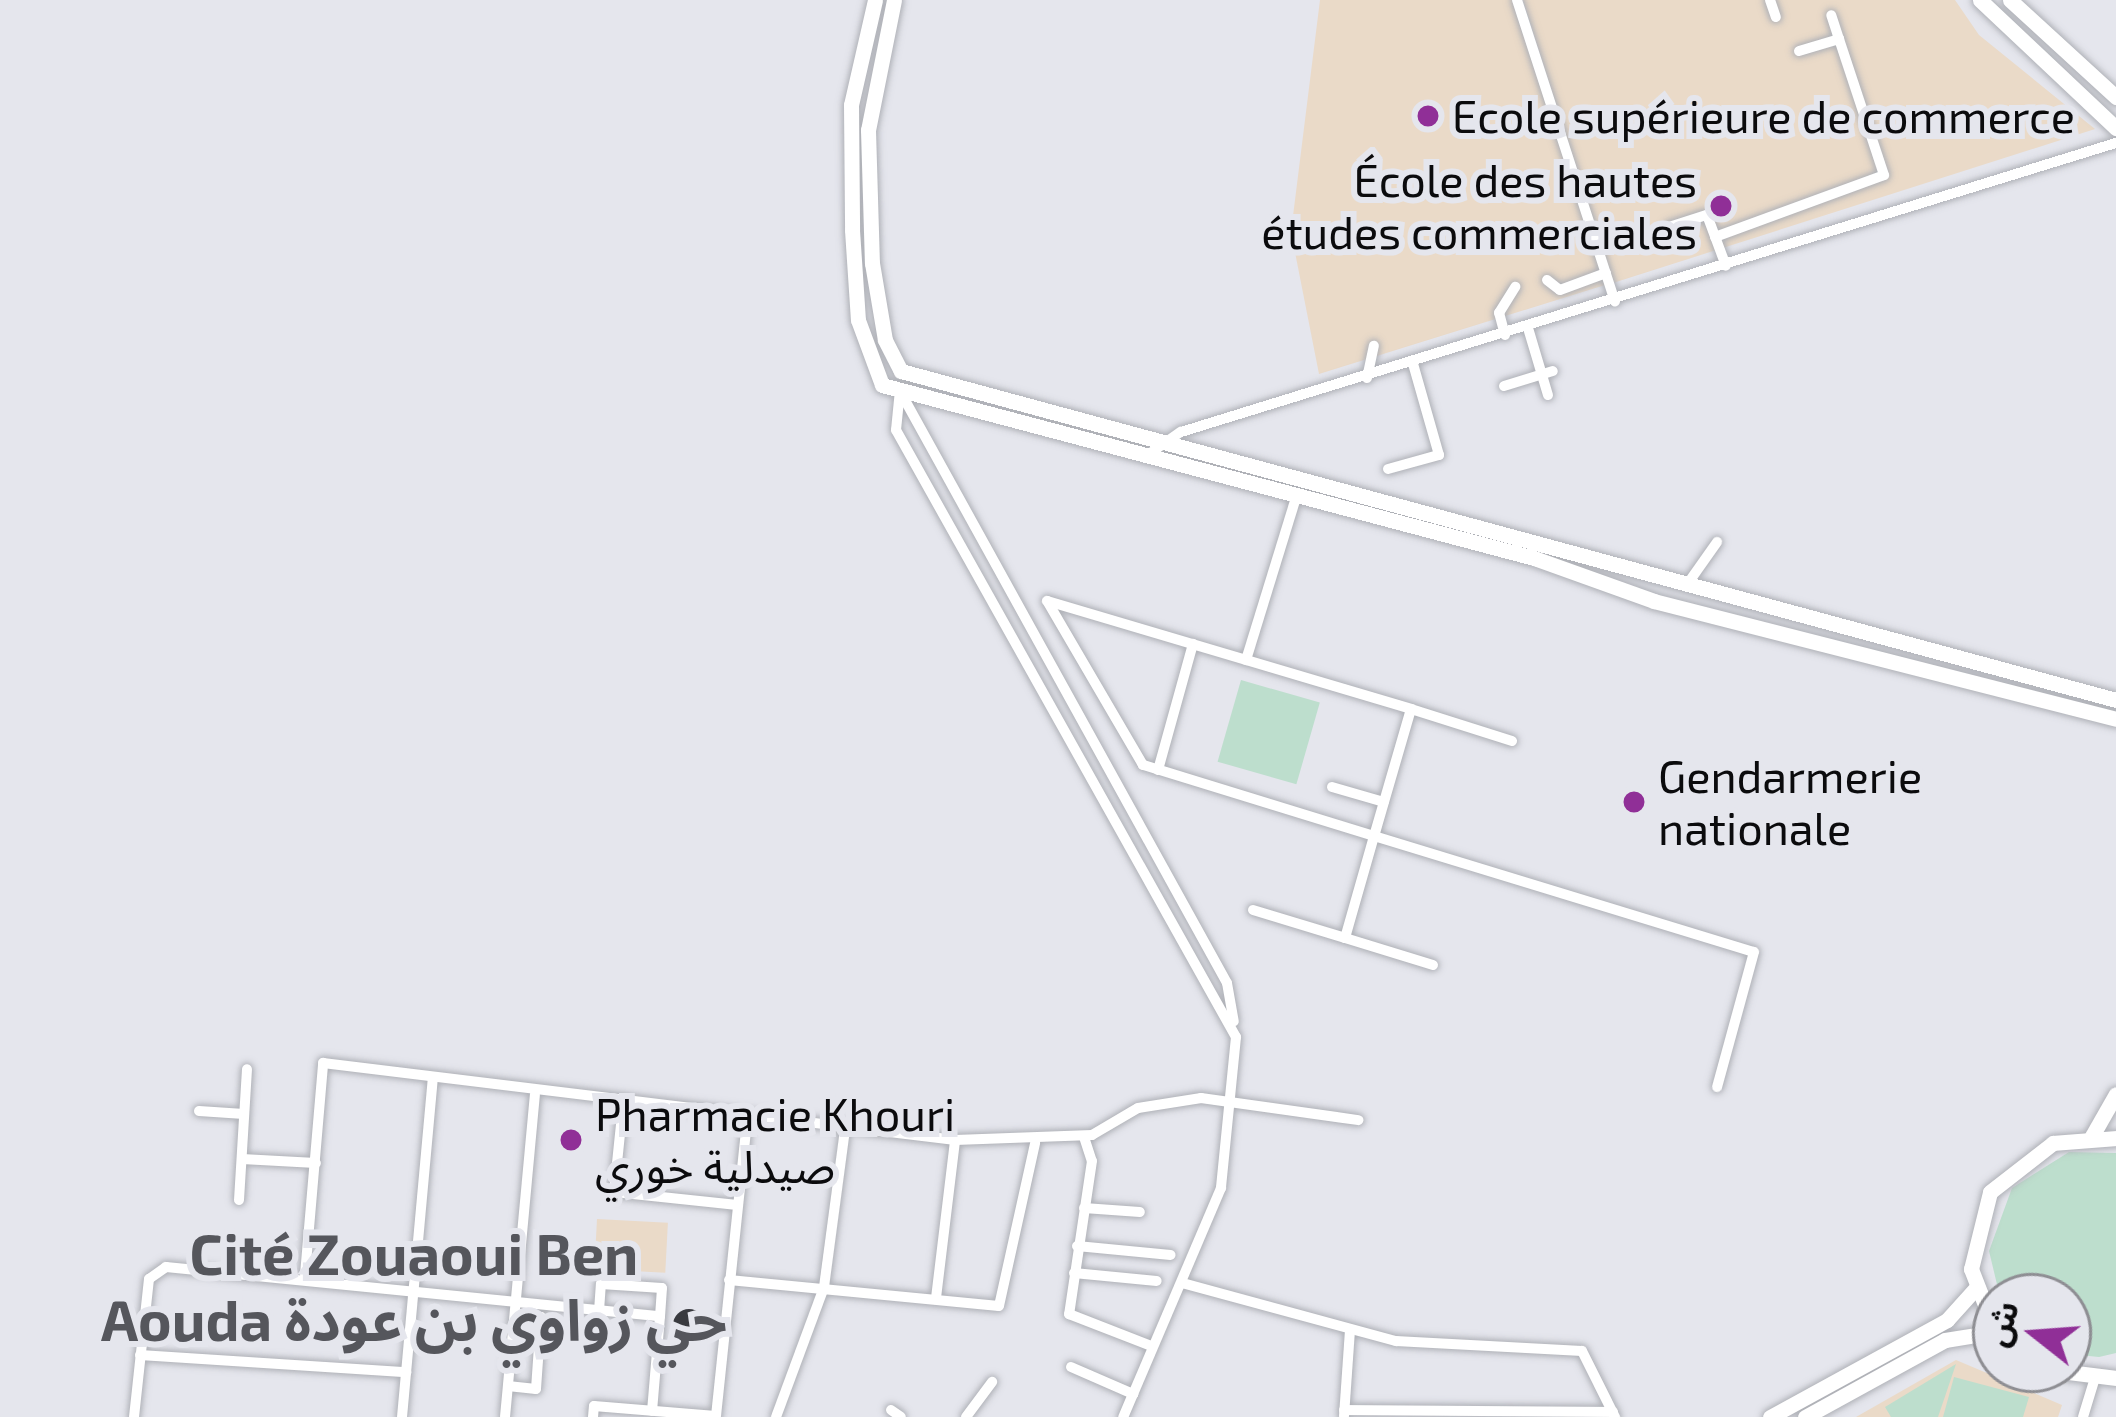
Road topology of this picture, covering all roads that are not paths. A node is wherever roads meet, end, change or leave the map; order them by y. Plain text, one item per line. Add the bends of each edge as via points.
1 (875, 0) edge
2 (894, 0) edge
3 (1517, 0) edge
4 (1770, 0) edge
5 (1980, 0) edge
6 (2010, 0) edge
7 (1831, 15) dead end
8 (1775, 17) dead end
9 (1839, 39) junction
10 (1799, 51) dead end
11 (2116, 97) edge
12 (2116, 128) edge
13 (2116, 143) edge
14 (1669, 227) dead end
15 (1715, 237) junction
16 (1726, 266) junction
17 (1606, 273) junction
18 (1547, 280) dead end
19 (1515, 287) dead end
20 (1615, 301) junction
21 (1528, 328) junction
22 (1505, 335) junction
23 (1374, 346) dead end
24 (1413, 364) junction
25 (901, 371) junction
26 (1548, 373) junction
27 (1367, 378) junction
28 (1504, 386) dead end
29 (900, 390) junction
30 (1548, 395) dead end
31 (1167, 440) junction
32 (1149, 454) junction
33 (1388, 469) dead end
34 (1297, 494) junction
35 (1717, 542) dead end
36 (1279, 546) junction
37 (1294, 550) dead end
38 (1686, 586) junction
39 (1192, 644) junction
40 (1246, 660) junction
41 (2116, 700) edge
42 (1411, 709) junction
43 (2116, 719) edge
44 (1512, 741) dead end
45 (1157, 770) junction
46 (1332, 787) dead end
47 (1384, 802) junction
48 (1375, 836) junction
49 (1253, 910) dead end
50 (1345, 938) junction
51 (1433, 965) dead end
52 (1237, 1037) junction
53 (247, 1069) dead end
54 (434, 1078) junction
55 (1717, 1087) dead end
56 (535, 1094) junction
57 (2116, 1094) edge
58 (1235, 1097) junction
59 (623, 1105) junction
60 (199, 1111) dead end
61 (244, 1114) junction
62 (747, 1120) junction
63 (1358, 1120) dead end
64 (845, 1130) junction
65 (2092, 1136) junction
66 (1084, 1137) junction
67 (2116, 1138) edge
68 (955, 1140) junction
69 (1035, 1143) junction
70 (242, 1159) junction
71 (316, 1163) junction
72 (239, 1200) dead end
73 (737, 1205) junction
74 (1084, 1208) junction
75 (1140, 1211) dead end
76 (1077, 1246) junction
77 (1171, 1255) dead end
78 (1074, 1273) junction
79 (1973, 1273) edge
80 (305, 1275) junction
81 (729, 1280) junction
82 (1157, 1281) dead end
83 (1182, 1282) junction
84 (414, 1287) junction
85 (824, 1287) junction
86 (1972, 1292) edge
87 (936, 1298) junction
88 (515, 1307) junction
89 (599, 1311) junction
90 (660, 1316) junction
91 (1350, 1330) junction
92 (1972, 1336) edge
93 (1151, 1346) junction
94 (140, 1354) junction
95 (1071, 1367) dead end
96 (406, 1372) junction
97 (2116, 1378) edge
98 (2094, 1381) joint
99 (992, 1382) dead end
100 (508, 1386) junction
101 (1132, 1394) junction
102 (652, 1411) junction
103 (1344, 1414) edge
104 (1614, 1414) edge
105 (716, 1416) edge
106 (134, 1417) edge
107 (402, 1417) edge
108 (506, 1417) edge
109 (593, 1417) edge
110 (732, 1417) edge
111 (776, 1417) edge
112 (966, 1417) edge
113 (1123, 1417) edge
114 (1770, 1417) edge
115 (1804, 1417) edge
116 (2084, 1417) edge

1 - 29 main road via 850,105 856,298 874,375
2 - 25 main road via 868,130 872,263 885,340
3 - 17 street
4 - 8 street
5 - 12 main road
6 - 11 main road
7 - 9 street
9 - 10 street
9 - 15 street via 1884,175
13 - 16 street
14 - 15 street via 1707,215
15 - 16 street
16 - 20 street
17 - 18 street via 1560,290
17 - 20 street
19 - 22 street via 1499,313
20 - 21 street
21 - 22 street
21 - 26 street
22 - 24 street
23 - 27 street
24 - 27 street
24 - 33 street via 1438,455
25 - 29 main road
25 - 31 main road
26 - 28 street
26 - 30 street
27 - 31 street
29 - 32 main road
29 - 52 street via 1228,983
29 - 52 street via 896,430
31 - 32 street
31 - 38 main road
32 - 34 main road
34 - 36 street
34 - 43 main road via 1654,601
35 - 38 street
36 - 37 street
36 - 40 street
38 - 41 main road
39 - 40 street
39 - 45 street
39 - 45 street via 1047,601 1143,765
40 - 42 street
42 - 44 street
42 - 47 street
45 - 48 street
46 - 47 street
47 - 48 street
48 - 50 street
48 - 55 street via 1754,952
49 - 50 street
50 - 51 street
52 - 58 street
53 - 61 street
54 - 56 street
54 - 71 street via 322,1063
54 - 84 street
56 - 59 street
56 - 88 street
57 - 65 main road
58 - 63 street
58 - 66 street via 1138,1108
58 - 83 street via 1221,1188
59 - 62 street
59 - 73 street via 614,1192
60 - 61 street
61 - 70 street
62 - 64 street
62 - 73 street
64 - 68 street
64 - 85 street
65 - 67 main road
65 - 79 main road via 2034,1151 1990,1192 1971,1249
66 - 69 street
66 - 74 street via 1093,1150
68 - 69 street
68 - 87 street
69 - 87 street via 1007,1302
70 - 71 street
70 - 72 street
71 - 80 street
73 - 81 street
74 - 75 street
74 - 76 street
76 - 77 street
76 - 78 street
78 - 82 street
78 - 93 street via 1069,1314
80 - 84 street
80 - 94 street via 156,1271
81 - 85 street
81 - 105 street
83 - 91 street
83 - 93 street
84 - 88 street
84 - 96 street
85 - 87 street
85 - 111 street
86 - 114 main road via 1935,1327
88 - 89 street
88 - 100 street
88 - 100 street via 541,1317 536,1389
89 - 90 street
89 - 90 street via 601,1284 662,1288
90 - 102 street
91 - 103 street
91 - 104 street via 1409,1342 1582,1351
92 - 115 main road via 1945,1340
93 - 101 street
94 - 96 street
94 - 106 street
95 - 101 street
96 - 107 street
97 - 98 main road
98 - 116 street
99 - 112 street
100 - 108 street
101 - 113 street
102 - 105 street
102 - 109 street via 594,1406
103 - 104 street
105 - 110 street

